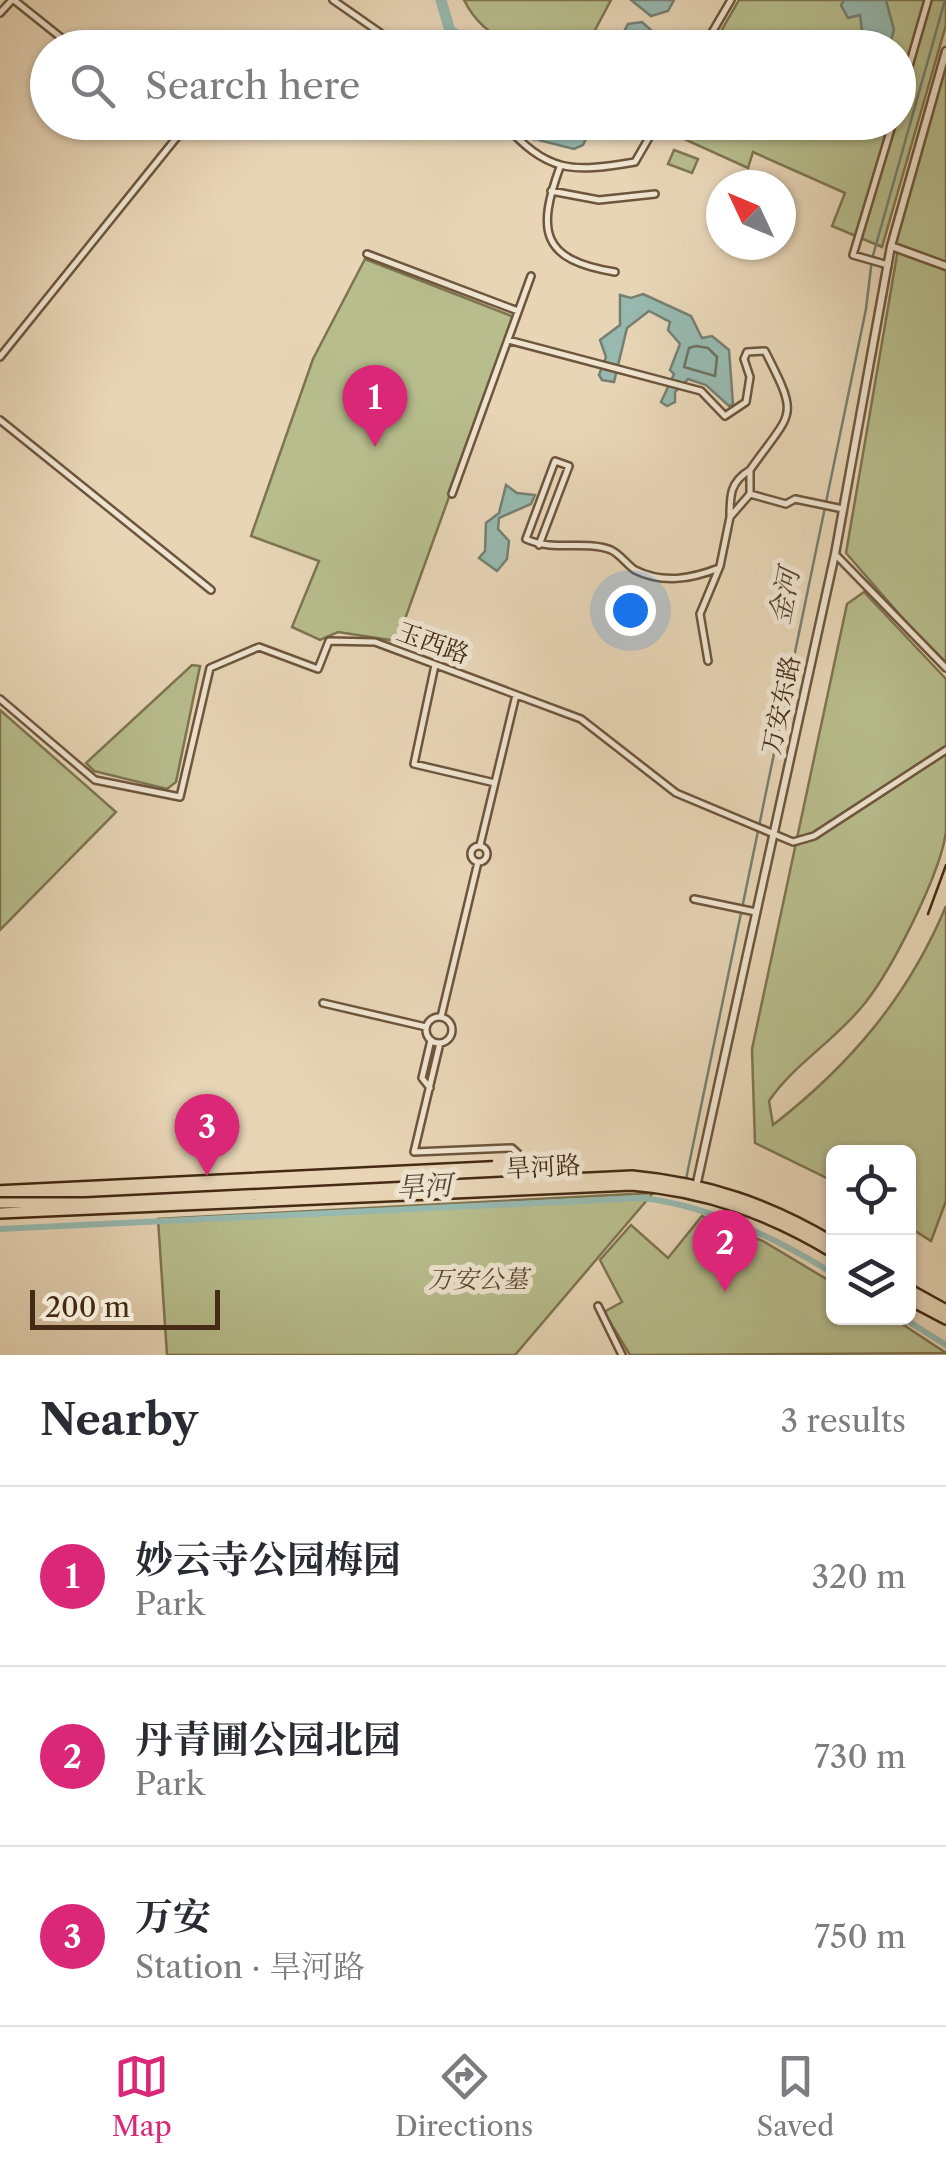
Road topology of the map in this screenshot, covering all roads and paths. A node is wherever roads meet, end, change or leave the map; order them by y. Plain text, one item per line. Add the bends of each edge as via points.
1 (13, 0) edge
2 (333, 0) edge
3 (731, 0) edge
4 (928, 0) edge
5 (0, 13) edge
6 (51, 30) edge
7 (376, 30) edge
8 (714, 30) edge
9 (916, 42) edge
10 (946, 51) edge
11 (175, 140) edge
12 (518, 140) edge
13 (648, 140) edge
14 (888, 140) edge
15 (560, 167) junction
16 (551, 191) junction
17 (655, 194) dead end
18 (891, 246) junction
19 (367, 254) dead end
20 (888, 265) junction
21 (946, 266) edge
22 (615, 272) dead end
23 (531, 276) dead end
24 (518, 311) junction
25 (508, 340) junction
26 (0, 358) edge
27 (0, 420) edge
28 (750, 470) junction
29 (452, 494) dead end
30 (750, 494) junction
31 (844, 509) junction
32 (730, 517) junction
33 (538, 545) junction
34 (835, 554) junction
35 (719, 568) junction
36 (211, 590) dead end
37 (708, 661) dead end
38 (435, 664) junction
39 (946, 668) edge
40 (516, 694) junction
41 (0, 699) edge
42 (946, 750) edge
43 (495, 783) junction
44 (769, 834) junction
45 (480, 845) junction
46 (478, 862) junction
47 (694, 898) dead end
48 (756, 912) junction
49 (323, 1003) dead end
50 (441, 1017) junction
51 (426, 1028) junction
52 (432, 1040) junction
53 (440, 1043) junction
54 (430, 1088) junction
55 (526, 1180) junction
56 (686, 1187) junction
57 (0, 1203) edge
58 (0, 1213) edge
59 (826, 1238) edge
60 (826, 1249) edge
61 (916, 1293) edge
62 (916, 1303) edge
63 (598, 1306) dead end
64 (946, 1310) edge
65 (946, 1320) edge
66 (622, 1355) edge

1 - 5 street
1 - 6 street
2 - 7 street
3 - 8 street
4 - 9 street
10 - 18 street, 万安东路
11 - 26 street
12 - 15 street
13 - 15 street via 635,162
14 - 20 street via 853,255
15 - 16 street
16 - 17 street via 599,200
16 - 22 street via 543,224 555,246 582,264
18 - 20 street, 万安东路
18 - 21 street
19 - 24 street
20 - 31 street, 万安东路
23 - 24 street
24 - 25 street
25 - 28 street via 701,391 724,416 746,402 747,352 765,351 790,404 788,418
25 - 29 street
27 - 36 street
28 - 30 street
28 - 32 street via 730,492
30 - 31 street
30 - 32 street
31 - 34 street, 万安东路
32 - 35 street
33 - 33 street via 526,540 556,461 569,466
33 - 35 street via 612,550 640,572 664,578 690,579
34 - 39 street
34 - 44 street, 万安东路
35 - 37 street via 700,614
38 - 40 street, 玉西路
38 - 41 street, 玉西路 via 374,642 337,638 318,670 259,647 220,662 210,668 180,797 96,780
38 - 43 street via 414,764
40 - 43 street
40 - 44 street, 玉西路 via 581,719 676,793
42 - 44 street, 玉西路 via 814,836 794,842
43 - 45 street
44 - 48 street, 万安东路
45 - 46 street via 487,855
45 - 46 street via 470,854
46 - 50 street
47 - 48 street
48 - 56 street, 万安东路
49 - 51 street
50 - 51 street
50 - 53 street via 452,1028
51 - 52 street
52 - 53 street
52 - 54 street via 422,1078
53 - 54 street
54 - 55 street via 414,1152 512,1148 524,1158
55 - 56 main road, 旱河路 via 605,1176
55 - 57 main road, 旱河路
56 - 58 main road, 旱河路 via 605,1184
56 - 59 main road, 旱河路 via 772,1208
56 - 60 main road, 旱河路 via 768,1216
61 - 64 main road
62 - 65 main road
63 - 66 street

